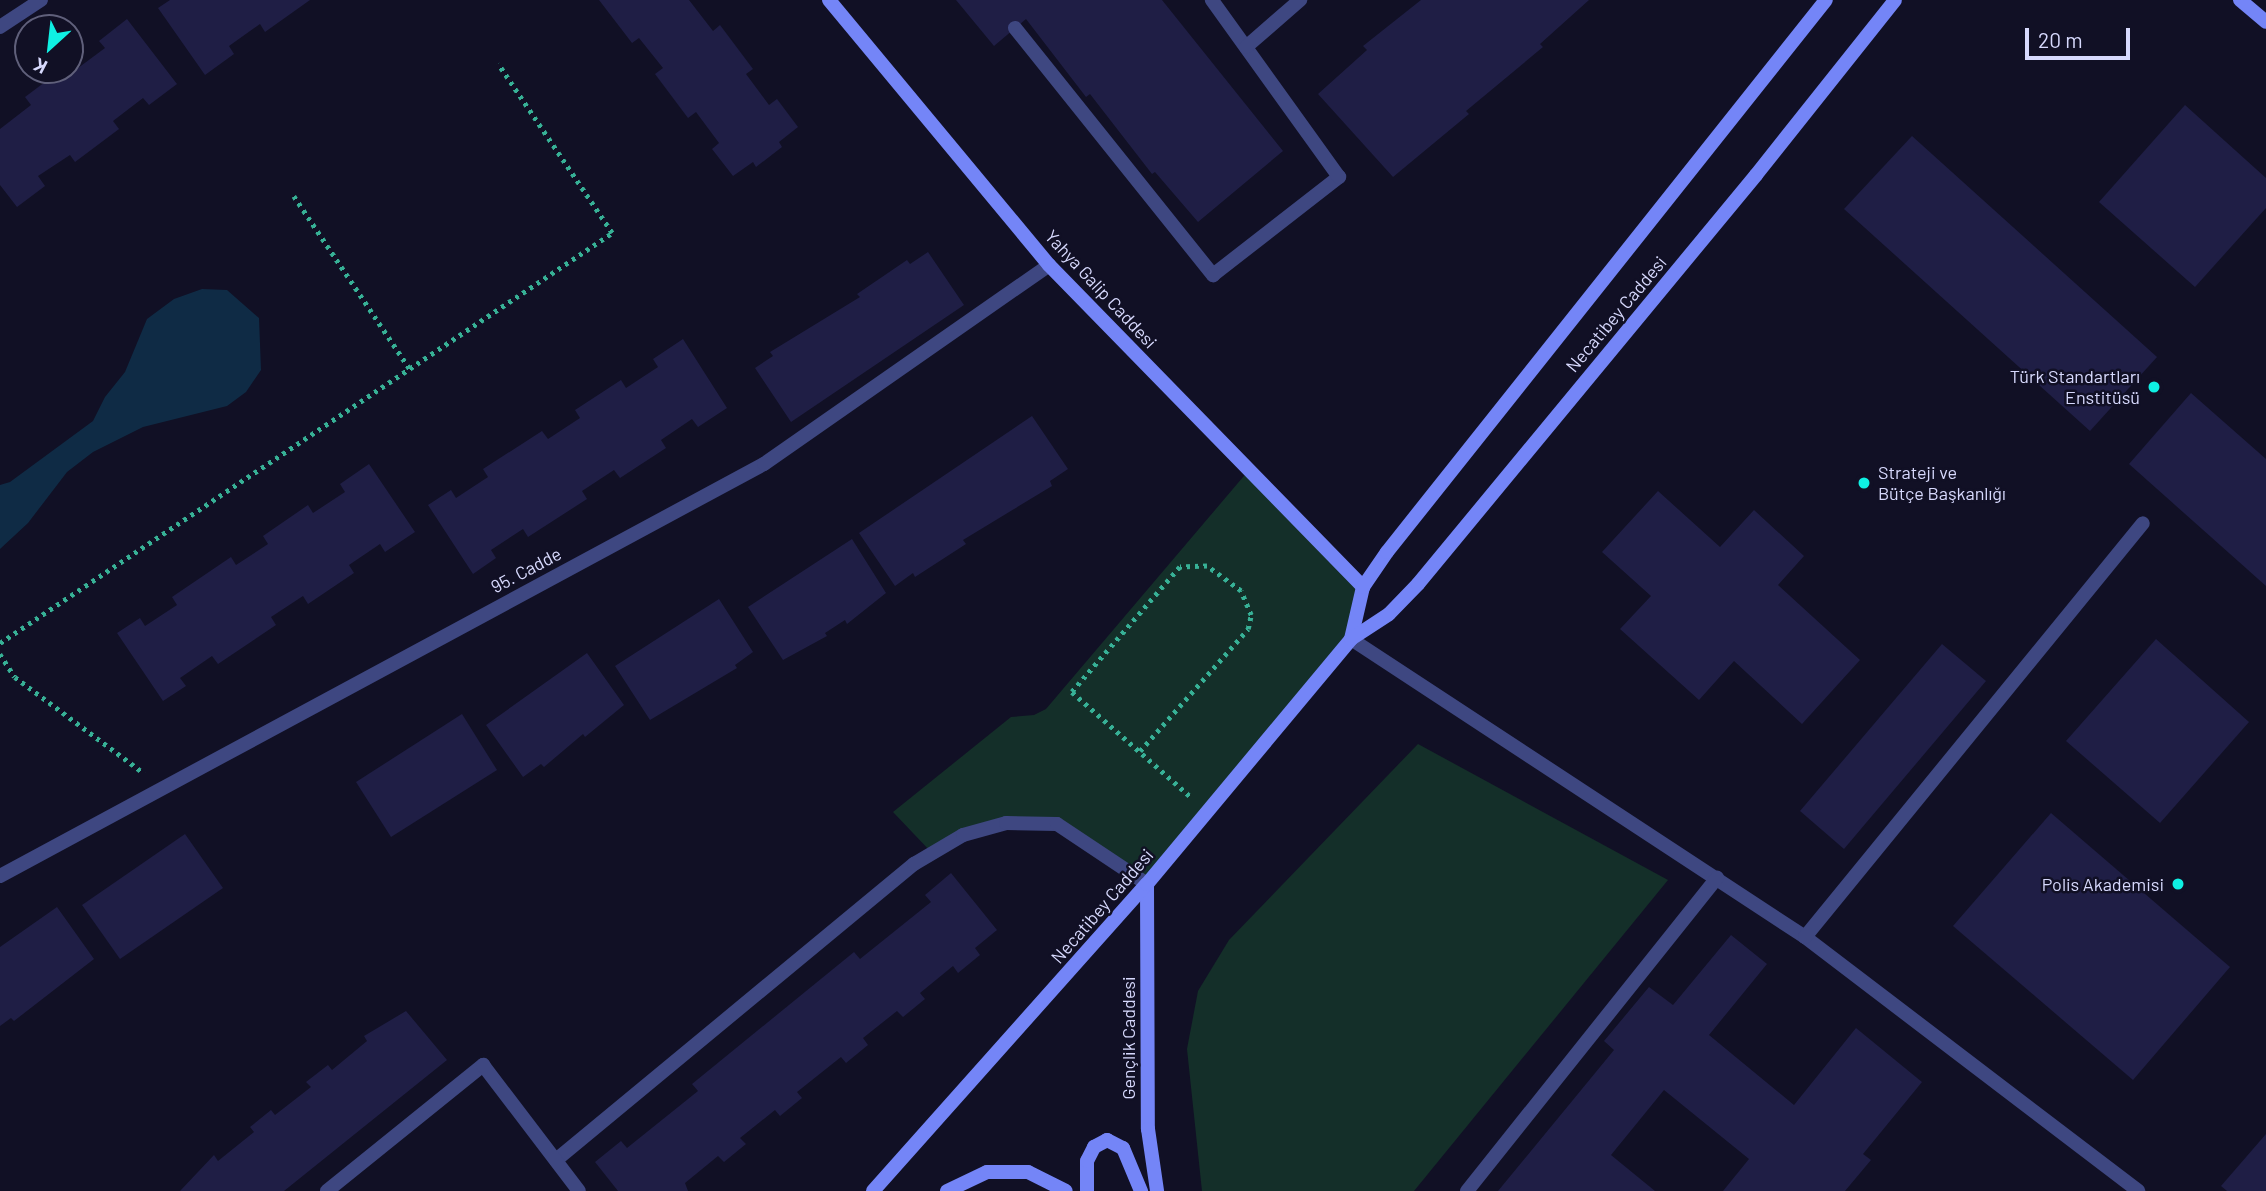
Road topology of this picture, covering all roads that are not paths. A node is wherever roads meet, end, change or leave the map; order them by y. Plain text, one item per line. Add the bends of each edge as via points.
1 (41, 0) edge
2 (829, 0) edge
3 (1212, 0) edge
4 (1300, 0) edge
5 (1826, 0) edge
6 (1895, 0) edge
7 (2240, 0) edge
8 (2266, 22) edge
9 (0, 27) edge
10 (1015, 28) dead end
11 (1246, 47) junction
12 (1049, 265) junction
13 (2143, 523) dead end
14 (1363, 587) junction
15 (1352, 639) junction
16 (0, 876) edge
17 (1717, 878) junction
18 (1147, 884) junction
19 (1805, 937) junction
20 (556, 1160) junction
21 (327, 1191) edge
22 (579, 1191) edge
23 (873, 1191) edge
24 (947, 1191) edge
25 (1066, 1191) edge
26 (1087, 1191) edge
27 (1141, 1191) edge
28 (1157, 1191) edge
29 (1467, 1191) edge
30 (2138, 1191) edge

1 - 9 street
2 - 12 main road, Yahya Galip Caddesi
3 - 11 street
4 - 11 street
5 - 14 main road, Necatibey Caddesi
6 - 15 main road, Necatibey Caddesi via 1418,584 1389,614
7 - 8 main road
10 - 11 street via 1213,275 1339,177
12 - 14 main road, Yahya Galip Caddesi
12 - 16 street, 95. Cadde via 764,464
13 - 19 street
14 - 15 main road, Necatibey Caddesi
15 - 17 street
15 - 18 main road, Necatibey Caddesi
17 - 19 street
17 - 29 street
18 - 20 street via 1057,824 1006,823 963,835 914,864
18 - 23 main road, Necatibey Caddesi
18 - 28 main road, Gençlik Caddesi via 1148,1129
19 - 30 street
20 - 21 street via 483,1065
20 - 22 street
24 - 25 main road via 987,1172 1028,1172
26 - 27 main road via 1087,1161 1094,1146 1107,1140 1123,1148

